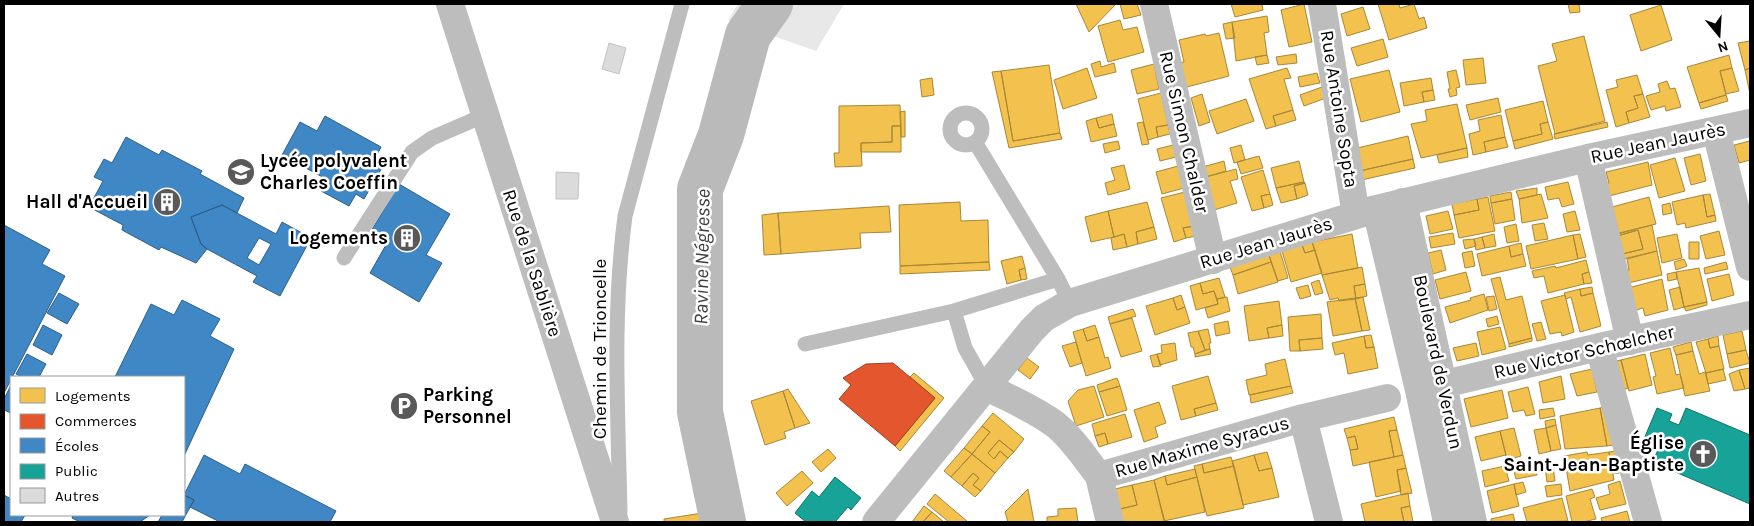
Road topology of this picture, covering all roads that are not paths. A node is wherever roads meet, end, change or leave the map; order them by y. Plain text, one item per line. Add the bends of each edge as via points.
1 (450, 4) edge
2 (682, 4) edge
3 (1154, 4) edge
4 (1322, 4) edge
5 (485, 116) junction
6 (1750, 123) edge
7 (1716, 131) junction
8 (975, 142) dead end
9 (1588, 158) junction
10 (1403, 202) junction
11 (1366, 212) junction
12 (344, 258) dead end
13 (1214, 260) junction
14 (1750, 267) edge
15 (1058, 279) junction
16 (1070, 304) junction
17 (954, 312) junction
18 (1750, 315) edge
19 (1630, 341) junction
20 (805, 344) dead end
21 (1599, 347) junction
22 (987, 387) junction
23 (1431, 387) junction
24 (1387, 398) dead end
25 (1303, 418) junction
26 (1099, 476) junction
27 (615, 522) edge
28 (620, 522) edge
29 (876, 522) edge
30 (1110, 522) edge
31 (1329, 522) edge
32 (1447, 522) edge
33 (1473, 522) edge
34 (1648, 522) edge

1 - 5 street, Rue de la Sablière
2 - 28 lane, Chemin de Trioncelle via 627,206 620,252 617,311
3 - 13 street, Rue Simon Chalder
4 - 11 street, Rue Antoine Sopta
5 - 12 lane via 432,138 412,152
5 - 27 street, Rue de la Sablière
6 - 7 street, Rue Jean Jaurès
7 - 9 street, Rue Jean Jaurès
7 - 14 street
8 - 15 lane
9 - 10 street, Rue Jean Jaurès
9 - 19 street
10 - 11 street, Rue Jean Jaurès
10 - 23 street, Boulevard de Verdun
11 - 13 street, Rue Jean Jaurès
11 - 23 street, Boulevard de Verdun
13 - 16 street, Rue Jean Jaurès
15 - 16 lane
15 - 17 lane
16 - 22 street, Rue Jean Jaurès via 1044,318
17 - 20 lane
17 - 22 lane via 965,348
18 - 19 street, Rue Victor Schœlcher
19 - 21 street, Rue Victor Schœlcher
21 - 23 street, Rue Victor Schœlcher
21 - 34 street
22 - 26 street, Rue Maxime Syracus via 1056,426
22 - 29 street, Rue Jean Jaurès
23 - 32 street, Boulevard de Verdun
23 - 33 street, Boulevard de Verdun
24 - 25 street, Rue Maxime Syracus
25 - 26 street, Rue Maxime Syracus
25 - 31 street
26 - 30 street

